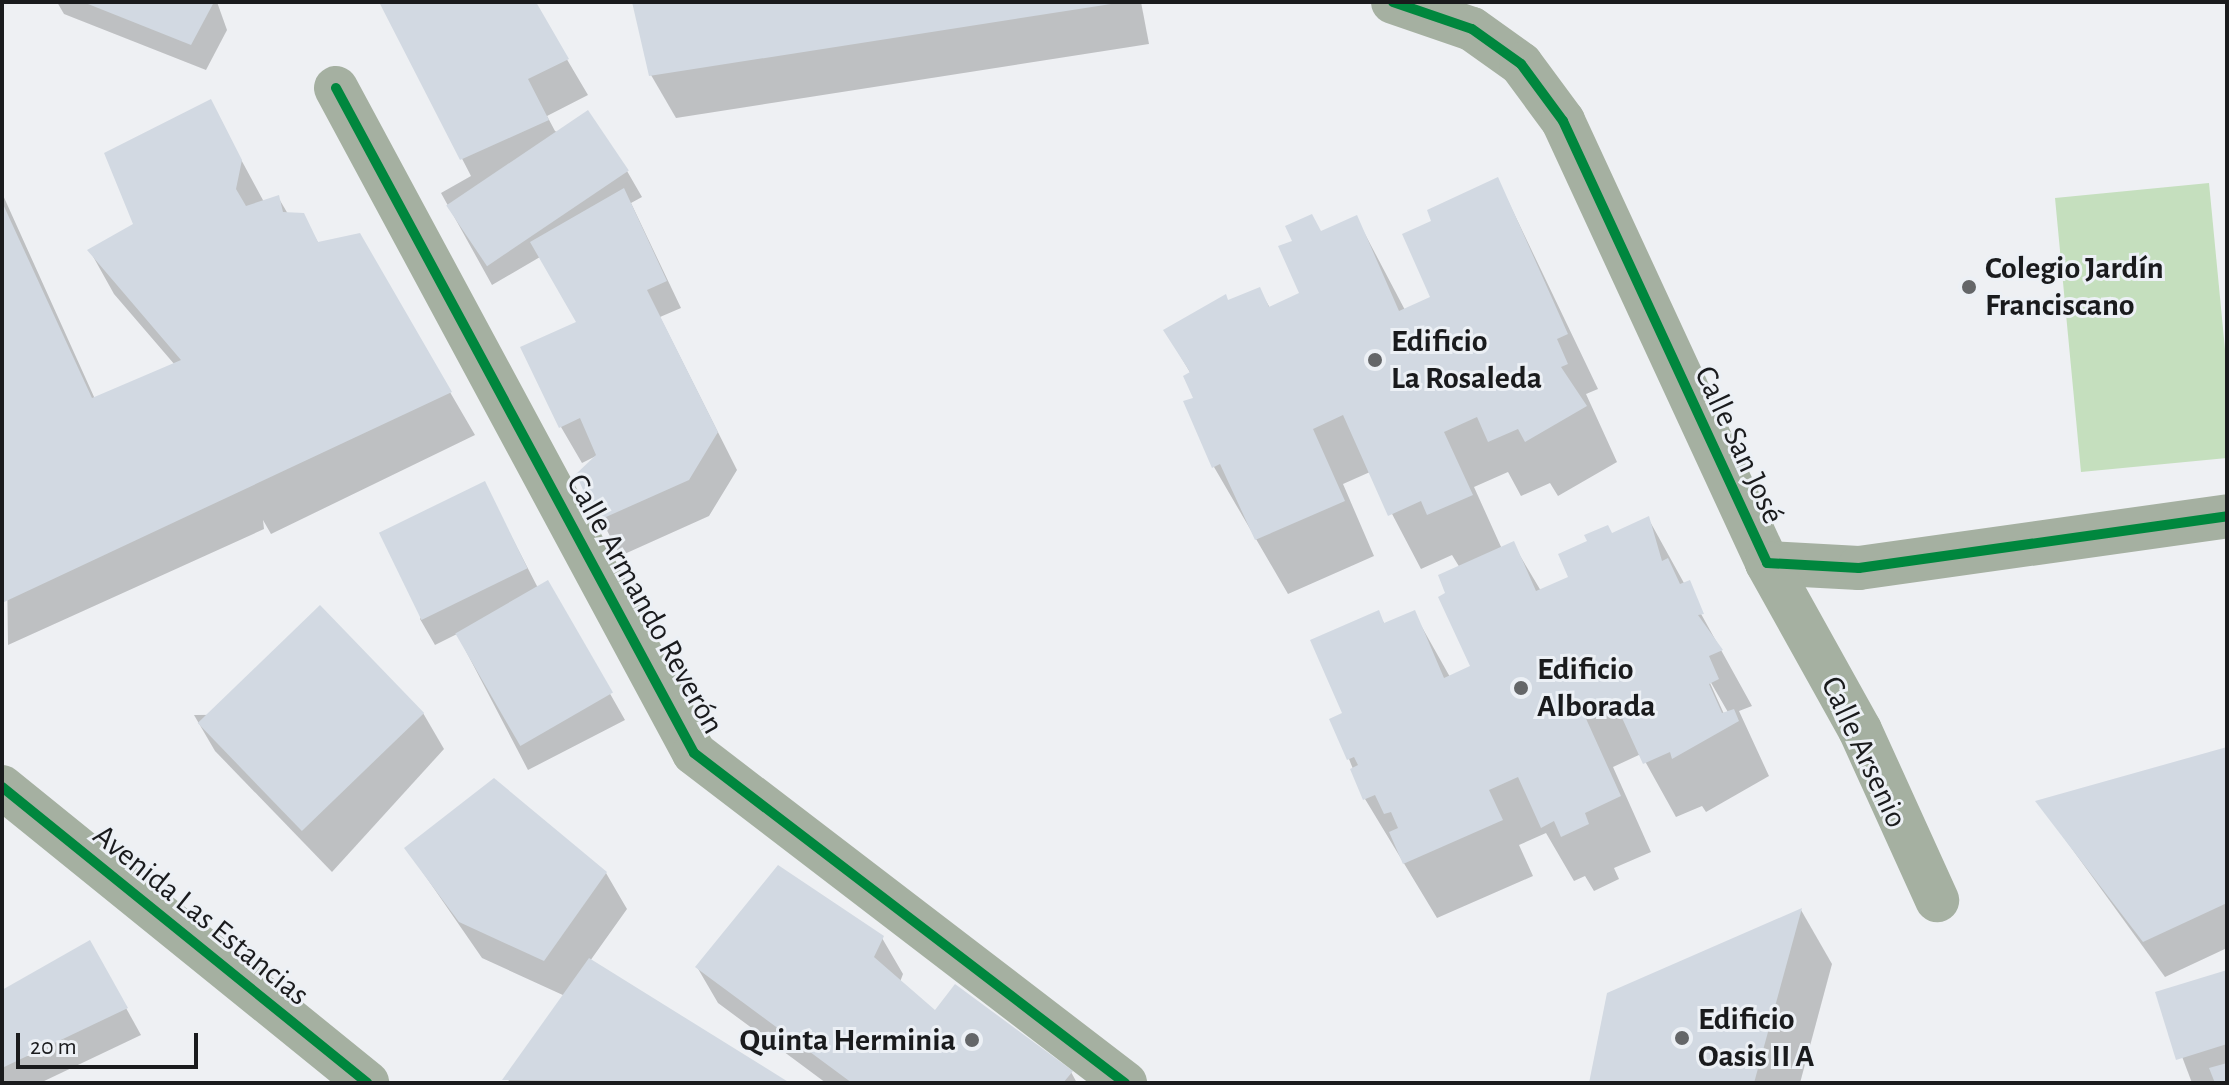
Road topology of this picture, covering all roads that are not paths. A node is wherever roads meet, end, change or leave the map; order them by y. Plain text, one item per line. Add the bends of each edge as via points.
1 (1393, 2) edge
2 (336, 88) dead end
3 (2227, 516) edge
4 (1767, 563) junction
5 (2, 787) edge
6 (1937, 900) dead end
7 (367, 1083) edge
8 (1125, 1083) edge

1 - 4 street, Calle San José via 1472,29 1521,64 1563,121
2 - 8 street, Calle Armando Reverón via 694,753
3 - 4 street, Calle San José via 1859,568
4 - 6 street, Calle Arsenio via 1860,730
5 - 7 street, Avenida Las Estancias

